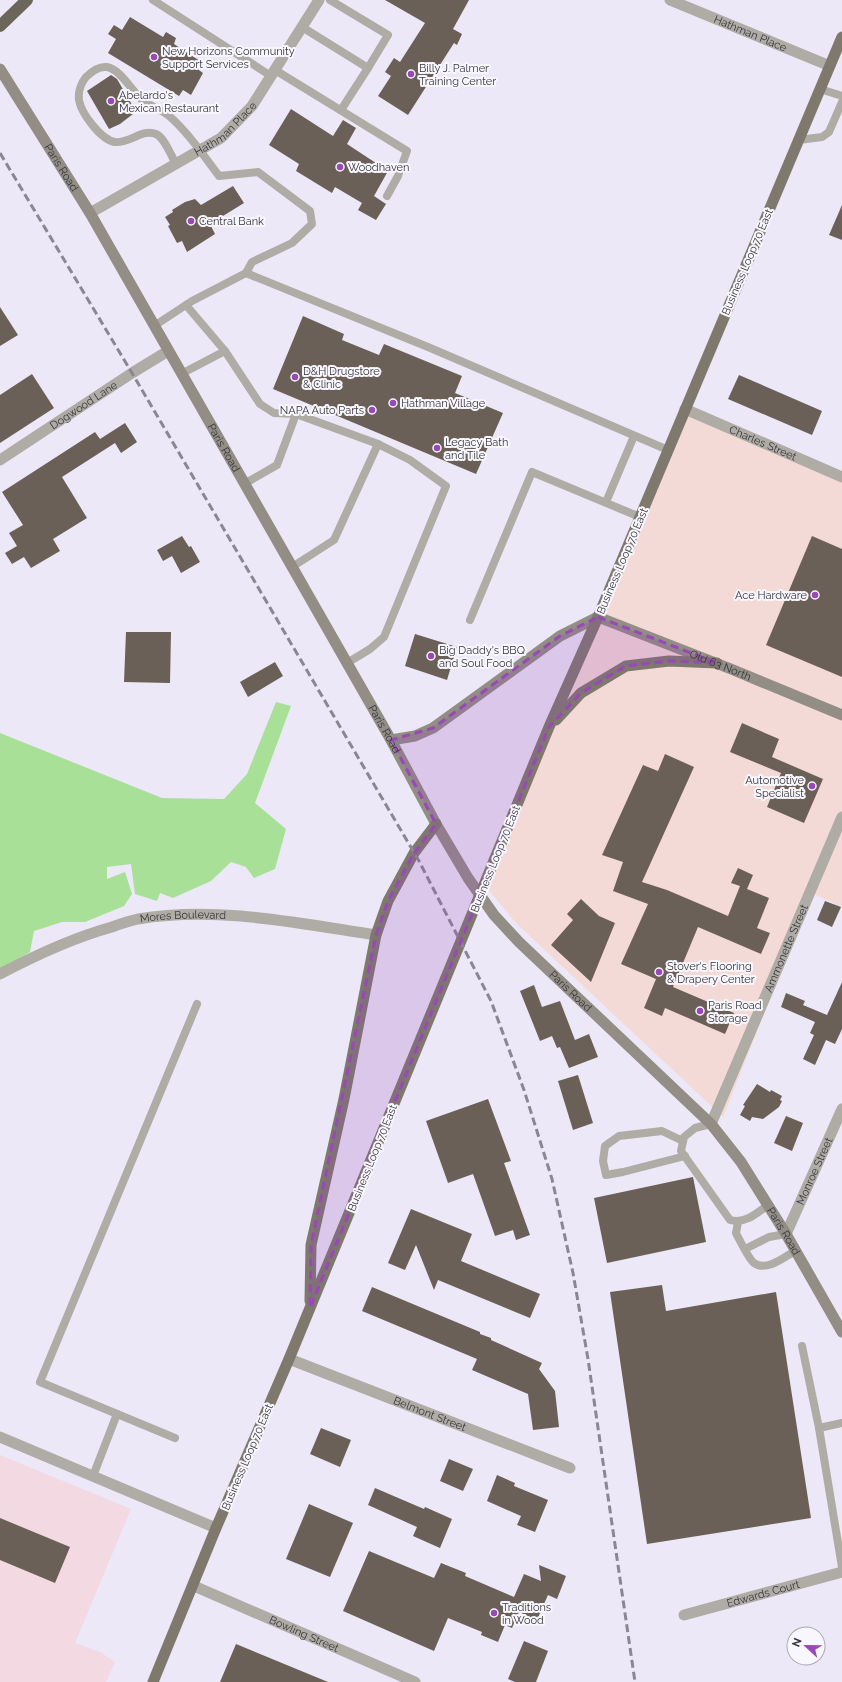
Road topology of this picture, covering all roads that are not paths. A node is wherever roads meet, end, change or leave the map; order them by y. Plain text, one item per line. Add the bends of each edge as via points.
1 (27, 0) edge
2 (153, 0) edge
3 (319, 0) edge
4 (330, 0) edge
5 (670, 0) edge
6 (0, 26) edge
7 (302, 27) junction
8 (842, 38) edge
9 (839, 53) edge
10 (830, 66) junction
11 (368, 68) junction
12 (0, 69) edge
13 (273, 73) junction
14 (820, 89) junction
15 (842, 96) edge
16 (842, 102) edge
17 (341, 110) junction
18 (798, 140) junction
19 (200, 150) junction
20 (176, 164) junction
21 (387, 196) dead end
22 (90, 213) junction
23 (246, 273) junction
24 (186, 305) junction
25 (154, 326) junction
26 (168, 351) junction
27 (225, 351) junction
28 (181, 374) junction
29 (685, 409) junction
30 (296, 414) junction
31 (634, 436) junction
32 (378, 444) junction
33 (668, 450) junction
34 (0, 460) edge
35 (842, 477) edge
36 (244, 484) junction
37 (606, 502) junction
38 (640, 517) junction
39 (292, 568) junction
40 (598, 617) junction
41 (470, 620) dead end
42 (347, 663) junction
43 (717, 663) junction
44 (842, 715) edge
45 (549, 727) junction
46 (391, 740) junction
47 (842, 817) edge
48 (436, 824) junction
49 (376, 935) junction
50 (0, 974) edge
51 (197, 1004) dead end
52 (842, 1108) edge
53 (712, 1124) junction
54 (683, 1141) junction
55 (685, 1156) junction
56 (768, 1205) junction
57 (738, 1222) junction
58 (786, 1234) junction
59 (745, 1249) junction
60 (795, 1251) junction
61 (310, 1308) junction
62 (842, 1332) edge
63 (802, 1346) dead end
64 (289, 1359) junction
65 (117, 1414) junction
66 (842, 1423) edge
67 (819, 1428) junction
68 (0, 1437) edge
69 (175, 1438) dead end
70 (570, 1468) dead end
71 (93, 1476) junction
72 (216, 1528) junction
73 (842, 1567) edge
74 (842, 1572) edge
75 (194, 1586) junction
76 (684, 1615) dead end
77 (153, 1682) edge
78 (416, 1682) edge

1 - 6 highway
2 - 13 lane
3 - 7 street, Hathman Place
4 - 11 lane via 388,35
5 - 10 street, Hathman Place
7 - 11 lane
7 - 13 street, Hathman Place
8 - 9 main road, Business Loop 70 East
9 - 10 main road, Business Loop 70 East
10 - 14 main road, Business Loop 70 East
11 - 17 lane
12 - 22 main road, Paris Road
13 - 17 lane
13 - 19 street, Hathman Place via 252,106 221,138
14 - 15 lane
14 - 18 main road, Business Loop 70 East
16 - 18 lane via 829,132 822,137
17 - 21 lane via 407,151
18 - 29 main road, Business Loop 70 East
19 - 20 street, Hathman Place
19 - 20 lane via 172,119 142,100 112,68 100,67 90,73 82,82 79,102 97,132 114,142 124,142 149,132 156,134
19 - 23 lane via 219,176 258,172 310,211 312,224 292,243 252,262
20 - 22 street, Hathman Place
22 - 25 main road, Paris Road
23 - 24 lane
23 - 31 lane
24 - 25 lane
24 - 27 lane
25 - 26 main road, Paris Road
26 - 28 main road, Paris Road
26 - 34 street, Dogwood Lane
27 - 28 lane
27 - 30 lane via 260,404 274,413
28 - 36 main road, Paris Road
29 - 33 main road, Business Loop 70 East
29 - 35 street, Charles Street
30 - 32 lane
30 - 36 lane via 277,465
31 - 33 lane
31 - 37 lane
32 - 39 lane via 334,540
32 - 42 lane via 410,460 446,486 384,637
33 - 38 main road, Business Loop 70 East
36 - 39 main road, Paris Road
37 - 38 lane
37 - 41 lane via 532,472
38 - 40 main road, Business Loop 70 East
39 - 42 main road, Paris Road
40 - 43 main road, Old 63 North
40 - 45 main road, Business Loop 70 East
40 - 46 main road via 560,636 433,728 415,736
42 - 46 main road, Paris Road
43 - 44 main road, Old 63 North
43 - 45 main road via 669,661 626,666 581,693
45 - 61 main road, Business Loop 70 East
46 - 48 main road, Paris Road
47 - 53 street, Ammonette Street
48 - 49 main road via 414,853 388,901
48 - 53 main road, Paris Road via 468,878 494,915 519,942
49 - 50 street, Mores Boulevard via 216,913 137,919 84,935 34,956
49 - 61 main road via 344,1099 311,1245
51 - 65 lane via 40,1382
52 - 58 street, Monroe Street
53 - 54 lane via 695,1128
53 - 56 main road, Paris Road via 741,1162
54 - 55 lane via 681,1151
54 - 55 lane via 662,1131 619,1136 605,1146 603,1161 606,1175
55 - 57 lane via 730,1220
56 - 57 lane via 748,1219
56 - 58 main road, Paris Road
57 - 59 lane via 736,1233
58 - 59 lane via 770,1237
58 - 60 main road, Paris Road
59 - 60 lane via 754,1263 762,1266 776,1262
60 - 62 main road, Paris Road
61 - 64 main road, Business Loop 70 East
63 - 67 lane
64 - 70 street, Belmont Street
64 - 72 main road, Business Loop 70 East
65 - 69 lane
65 - 71 lane
66 - 67 lane
67 - 73 lane
68 - 71 street
71 - 72 street
72 - 75 main road, Business Loop 70 East
74 - 76 street, Edwards Court
75 - 77 main road, Business Loop 70 East
75 - 78 street, Bowling Street

